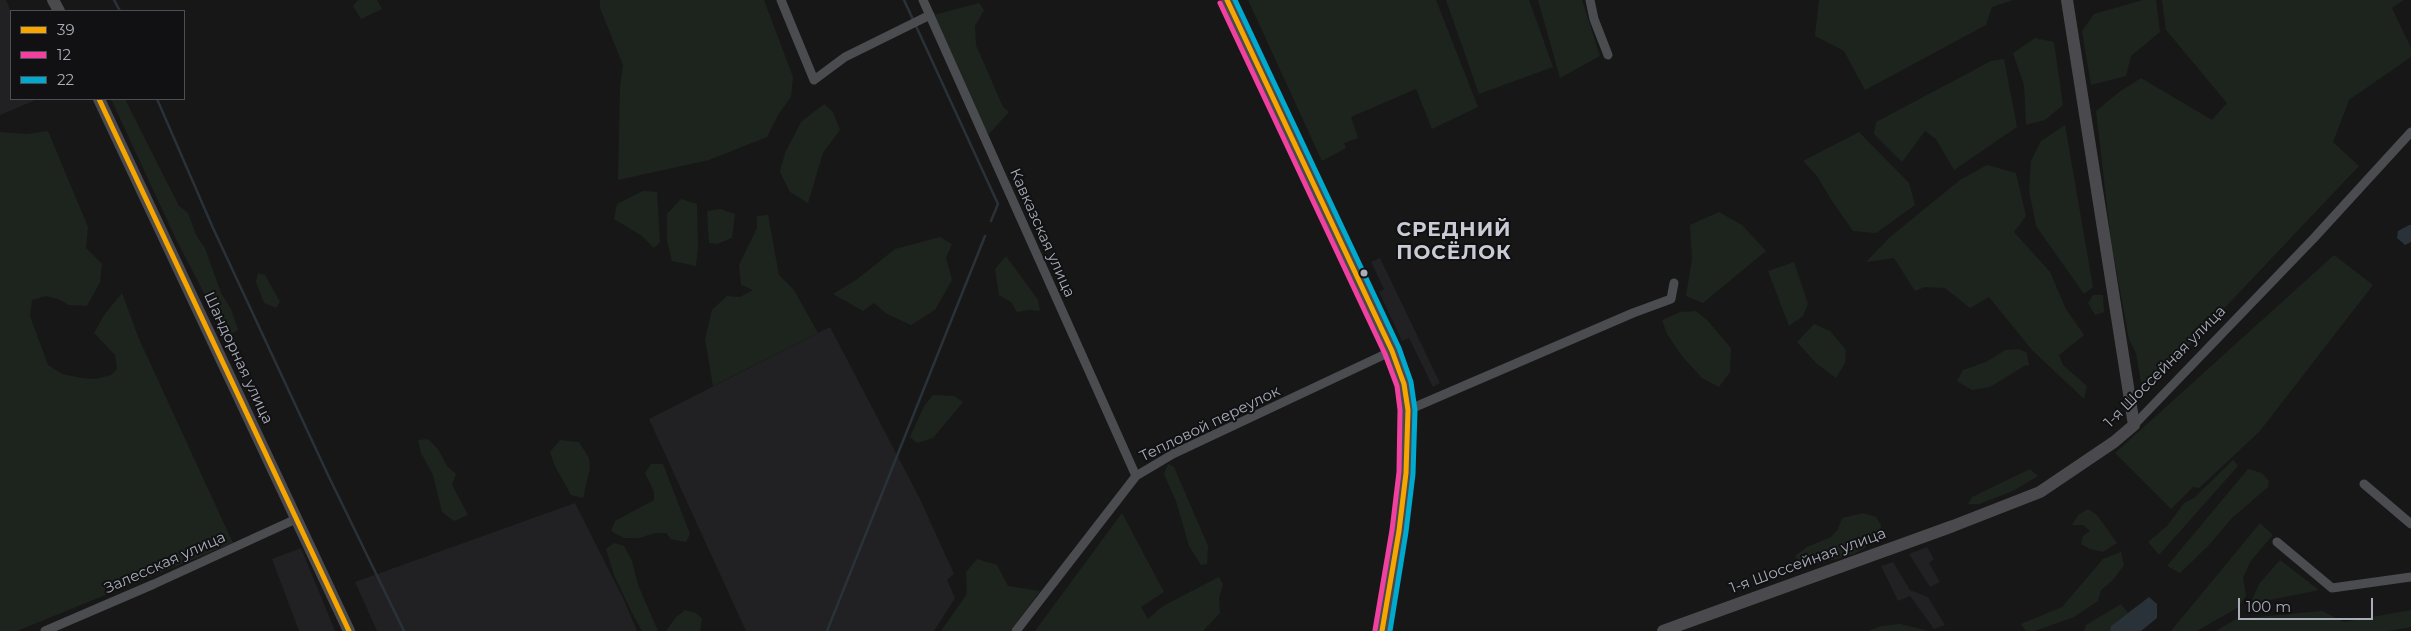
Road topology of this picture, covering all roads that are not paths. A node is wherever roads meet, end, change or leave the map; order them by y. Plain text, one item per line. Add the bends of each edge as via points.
1 (781, 0) edge
2 (923, 0) edge
3 (1227, 0) edge
4 (1590, 0) edge
5 (2067, 0) edge
6 (926, 17) junction
7 (1608, 55) dead end
8 (99, 100) edge
9 (2411, 132) edge
10 (1674, 283) dead end
11 (1392, 351) junction
12 (1408, 410) junction
13 (2134, 425) junction
14 (1136, 476) junction
15 (2364, 484) dead end
16 (296, 519) junction
17 (2411, 524) edge
18 (2277, 542) dead end
19 (2411, 577) edge
20 (45, 631) edge
21 (349, 631) edge
22 (1016, 631) edge
23 (1382, 631) edge
24 (1663, 631) edge

1 - 6 street via 814,80 845,56
2 - 6 street, Кавказская улица
3 - 11 street
4 - 7 street
5 - 13 street
6 - 14 street, Кавказская улица
8 - 16 street, Шандорная улица
9 - 13 street, 1-я Шоссейная улица
10 - 12 street via 1670,299
11 - 12 street via 1404,384
11 - 14 street, Тепловой переулок via 1173,454
12 - 23 street via 1401,514
13 - 24 street, 1-я Шоссейная улица via 2040,492
14 - 22 street, Тепловой переулок
15 - 17 street
16 - 20 street, Залесская улица
16 - 21 street, Шандорная улица
18 - 19 street via 2332,588

